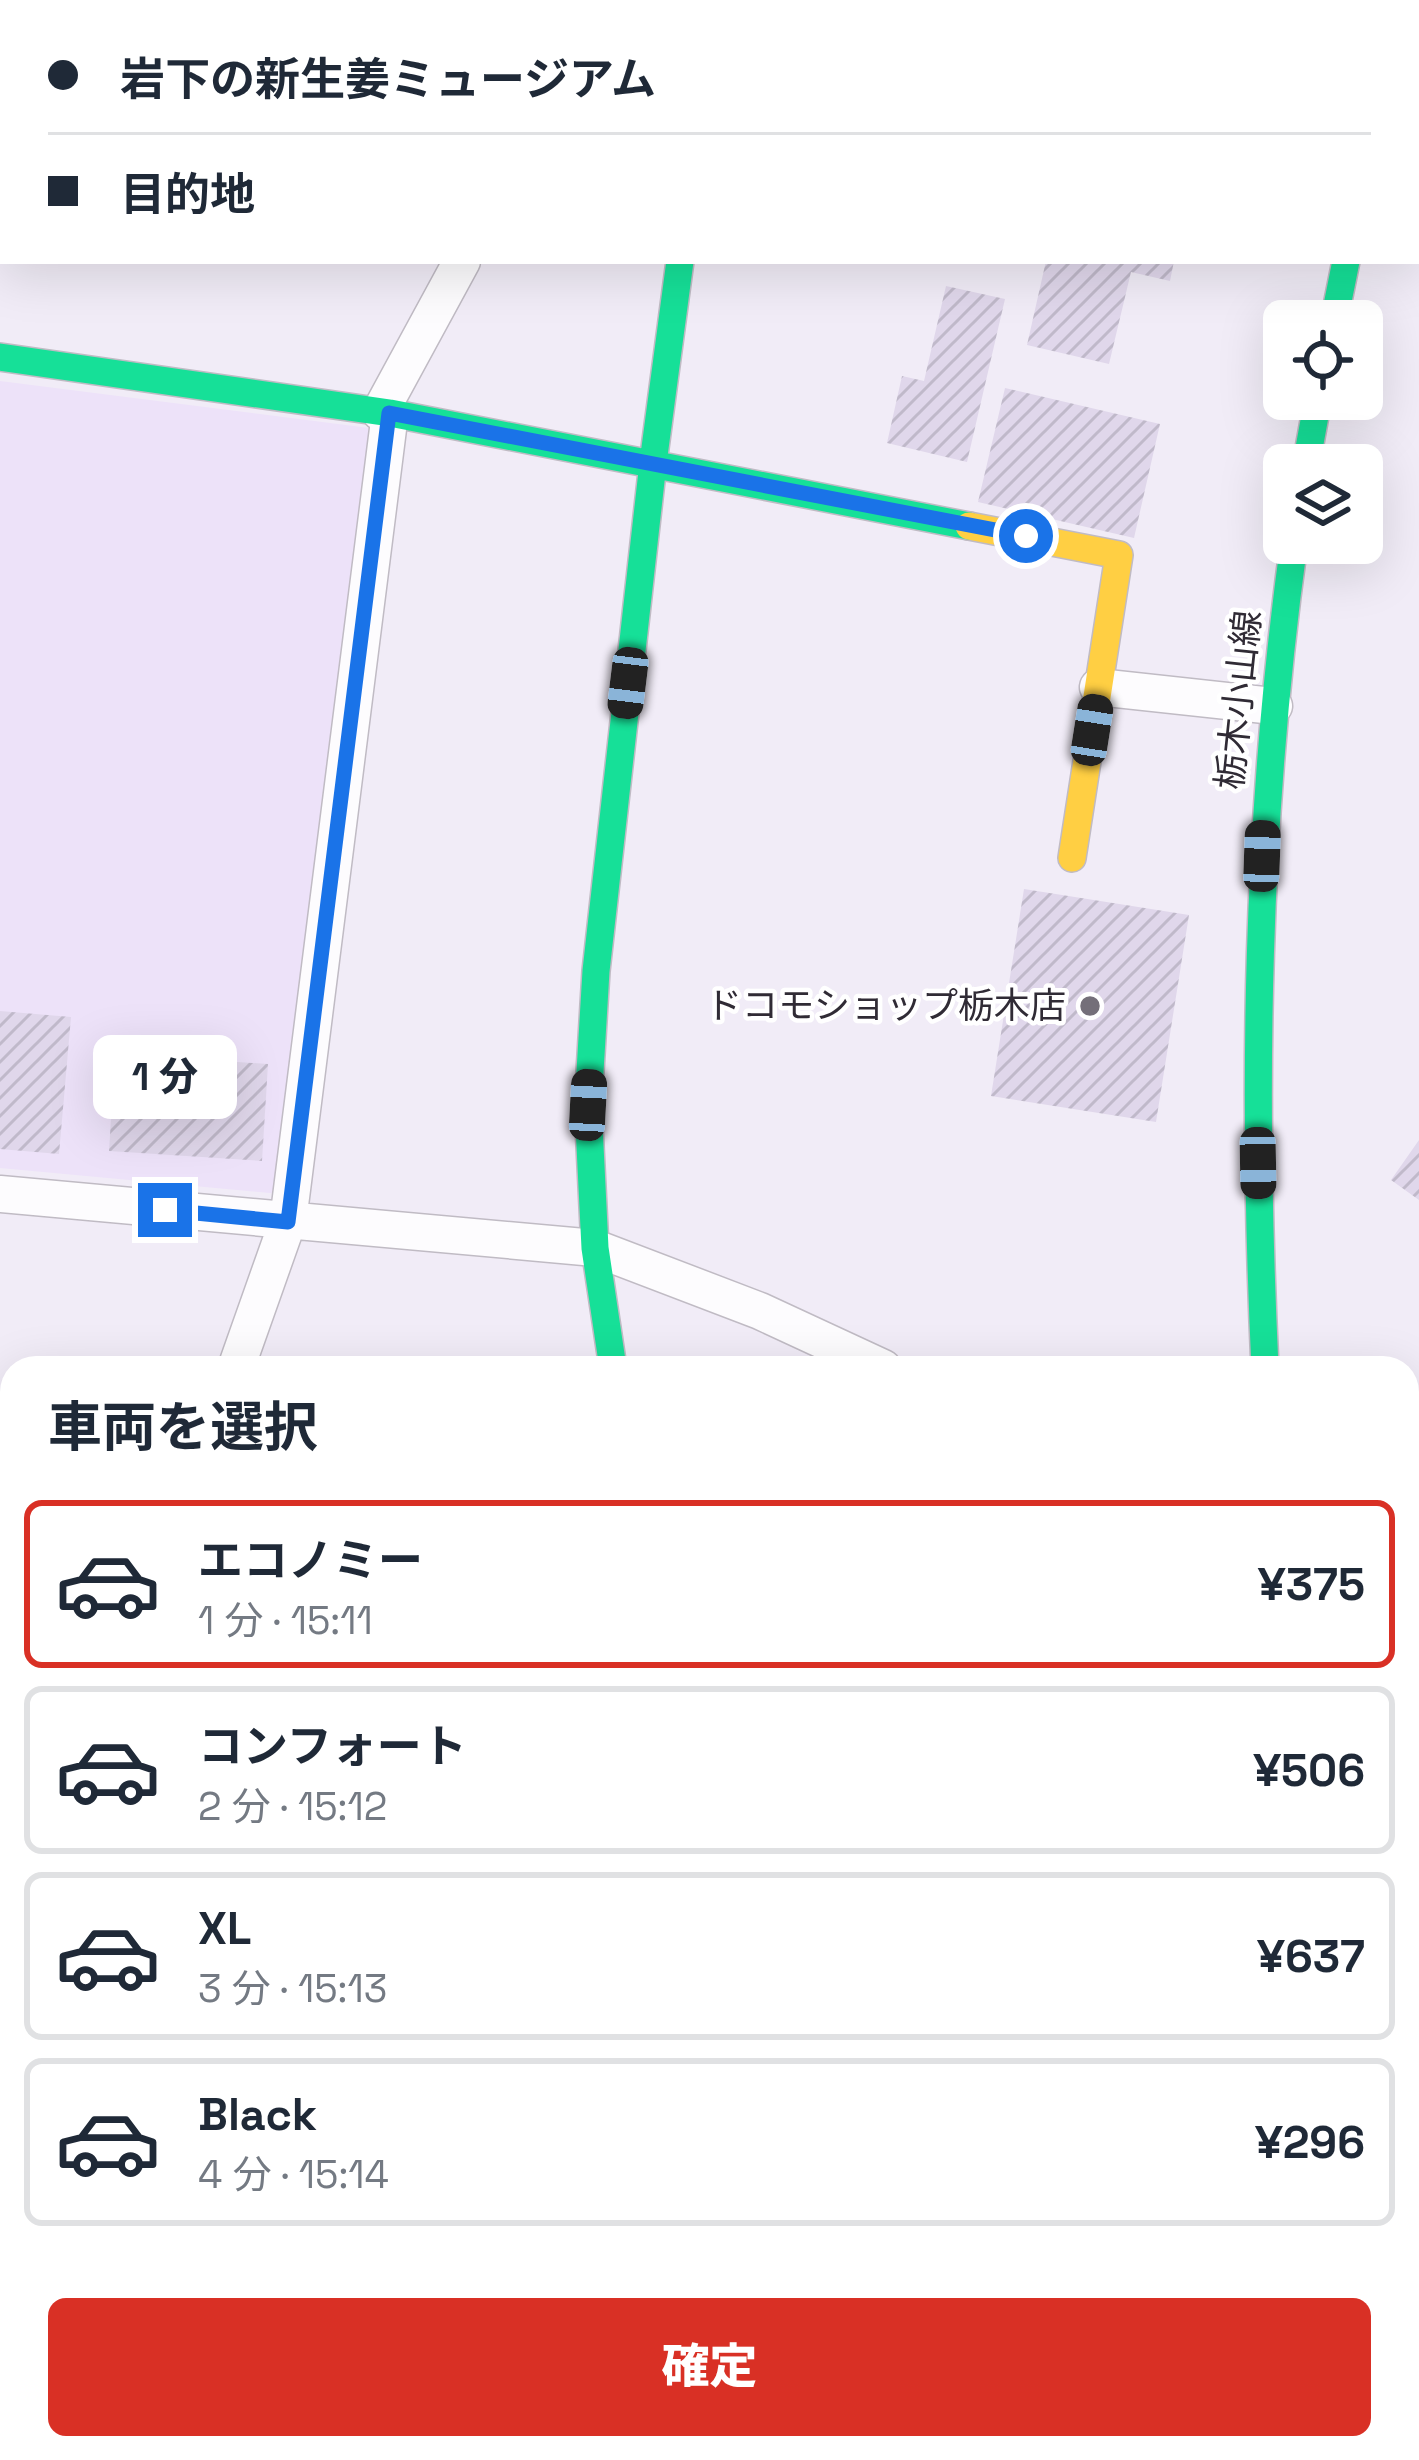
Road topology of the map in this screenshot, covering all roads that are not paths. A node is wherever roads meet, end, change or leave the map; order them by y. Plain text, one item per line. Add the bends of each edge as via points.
1 (460, 264) edge
2 (680, 264) edge
3 (1345, 264) edge
4 (1338, 300) edge
5 (0, 357) edge
6 (385, 413) junction
7 (652, 463) junction
8 (1291, 564) edge
9 (1098, 687) junction
10 (1274, 706) junction
11 (1072, 858) dead end
12 (0, 1194) edge
13 (288, 1222) junction
14 (595, 1248) junction
15 (240, 1356) edge
16 (611, 1356) edge
17 (857, 1356) edge
18 (1265, 1356) edge

1 - 6 street
2 - 7 street
3 - 4 street
5 - 6 street
6 - 7 street
6 - 13 street
7 - 9 street via 1119,555
7 - 14 street via 596,971 588,1105
8 - 10 street, 栃木小山線
9 - 10 street
9 - 11 street
10 - 18 street, 栃木小山線 via 1254,1039
12 - 13 street
13 - 14 street
13 - 15 street
14 - 16 street
14 - 17 street

